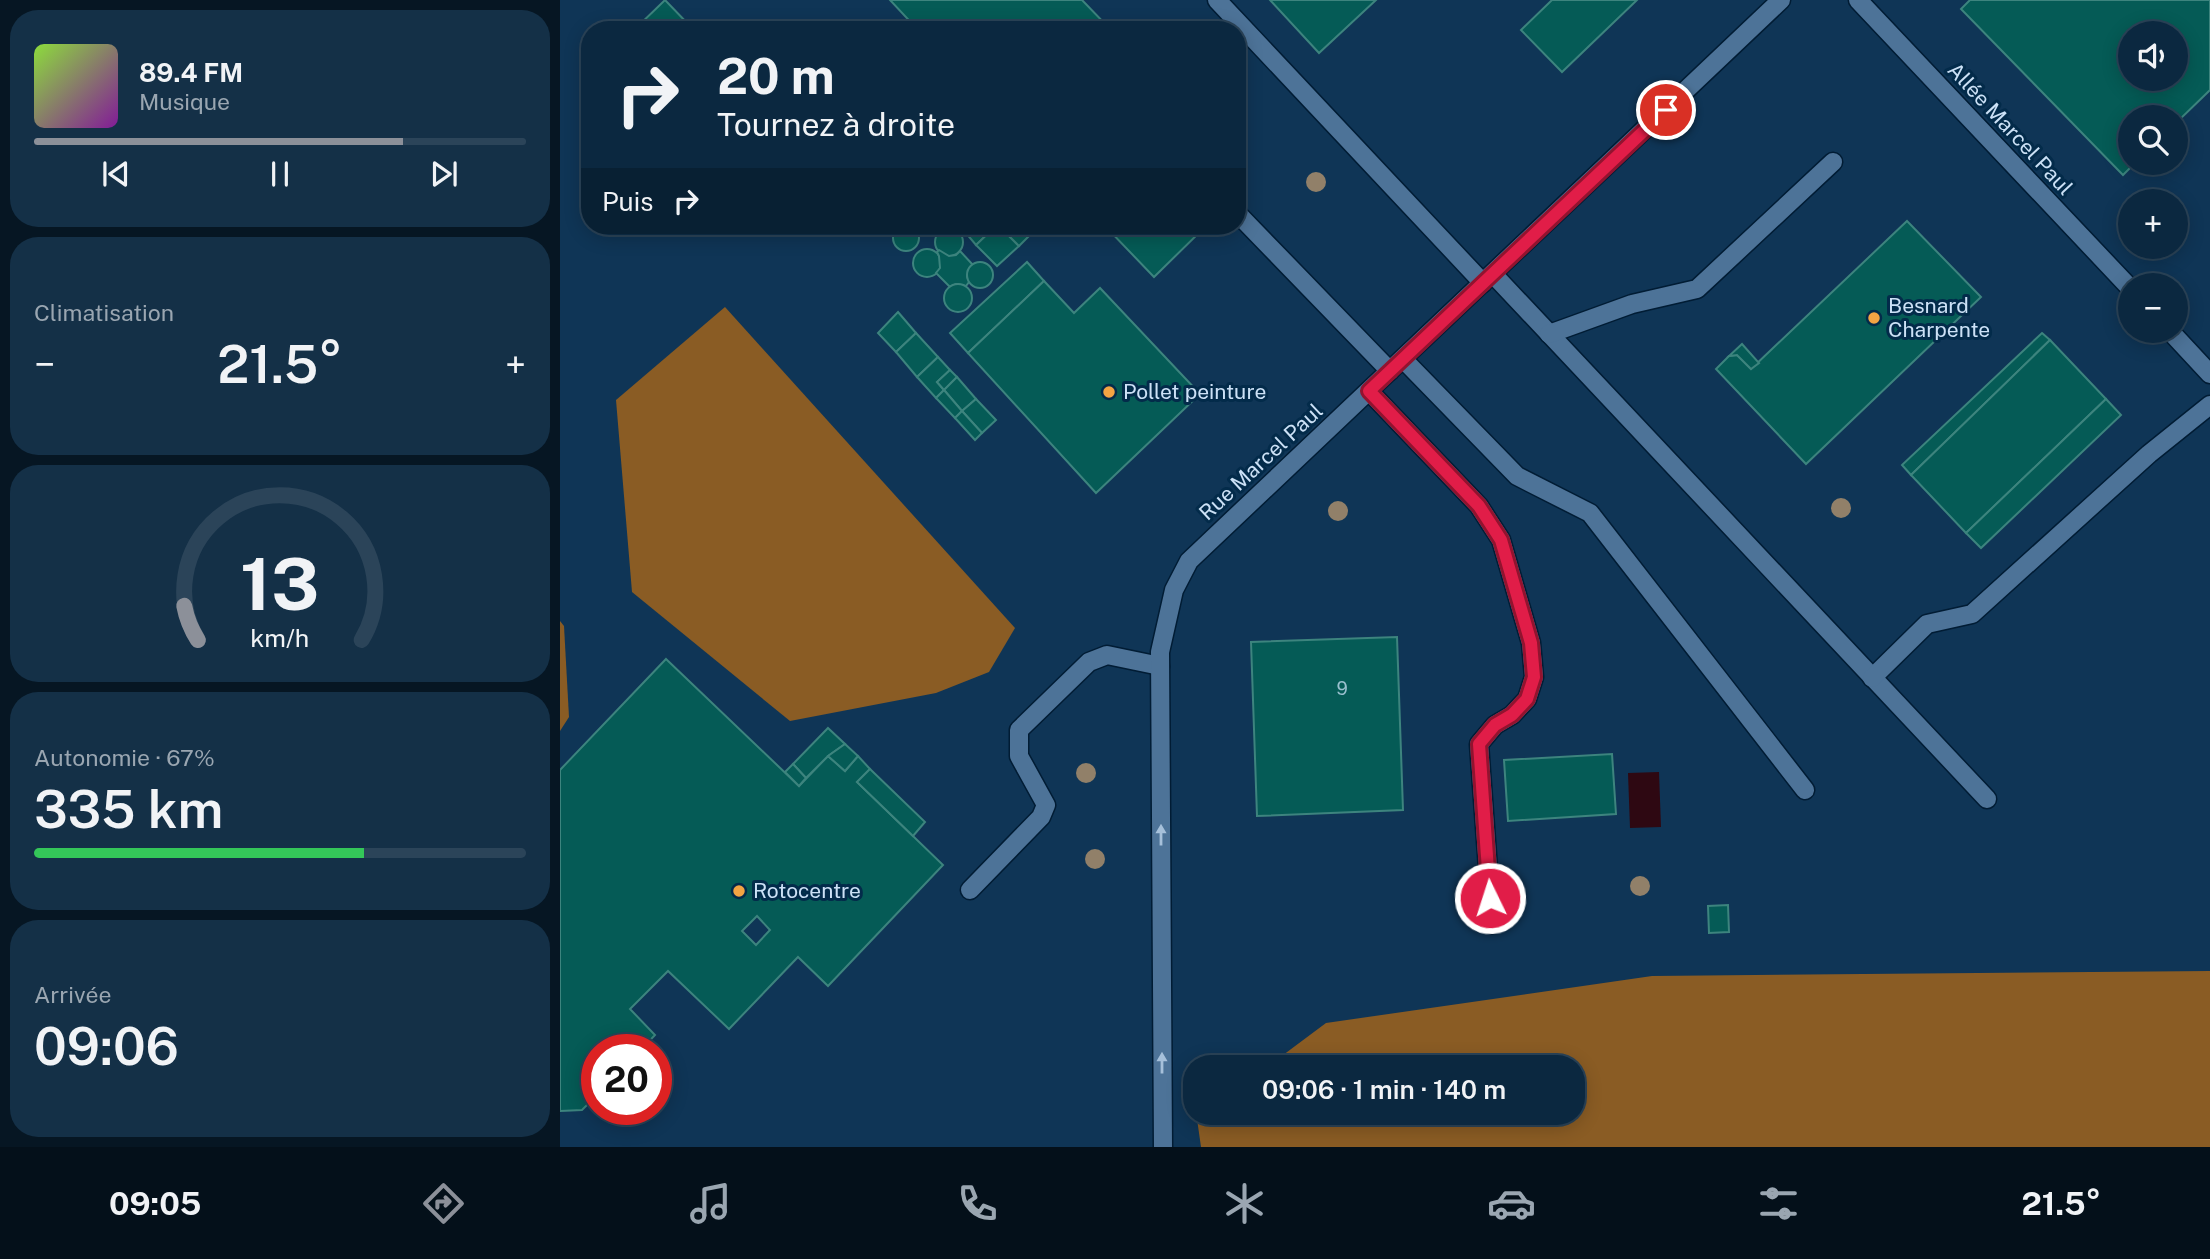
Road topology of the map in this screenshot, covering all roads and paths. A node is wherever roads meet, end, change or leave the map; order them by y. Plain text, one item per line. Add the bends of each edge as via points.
1 (1217, 0) edge
2 (1781, 0) edge
3 (1858, 0) edge
4 (1237, 21) edge
5 (1246, 30) edge
6 (1833, 162) dead end
7 (1246, 222) edge
8 (2118, 275) edge
9 (1488, 278) junction
10 (1549, 334) junction
11 (2181, 343) edge
12 (1396, 365) junction
13 (2210, 374) edge
14 (1369, 391) junction
15 (2210, 405) edge
16 (1160, 666) junction
17 (1872, 678) junction
18 (1805, 790) dead end
19 (1987, 799) dead end
20 (970, 890) dead end
21 (1492, 924) dead end
22 (1163, 1139) edge

1 - 4 street
2 - 9 street, Rue Marcel Paul
3 - 8 street, Allée Marcel Paul
5 - 9 street
6 - 10 street via 1697,289 1632,304
7 - 12 street
9 - 10 street
9 - 12 street, Rue Marcel Paul
10 - 17 street
11 - 13 street
12 - 14 street, Rue Marcel Paul
12 - 18 street via 1517,475 1590,513
14 - 16 street, Rue Marcel Paul via 1189,561 1174,590
14 - 21 street via 1479,506 1501,540 1531,643 1534,677 1527,699 1479,744
15 - 17 street via 1972,614 1927,624
16 - 20 street via 1107,655 1089,662 1019,730 1019,755 1046,805 1041,817
22 -> 16 street, Rue Marcel Paul
17 - 19 street

